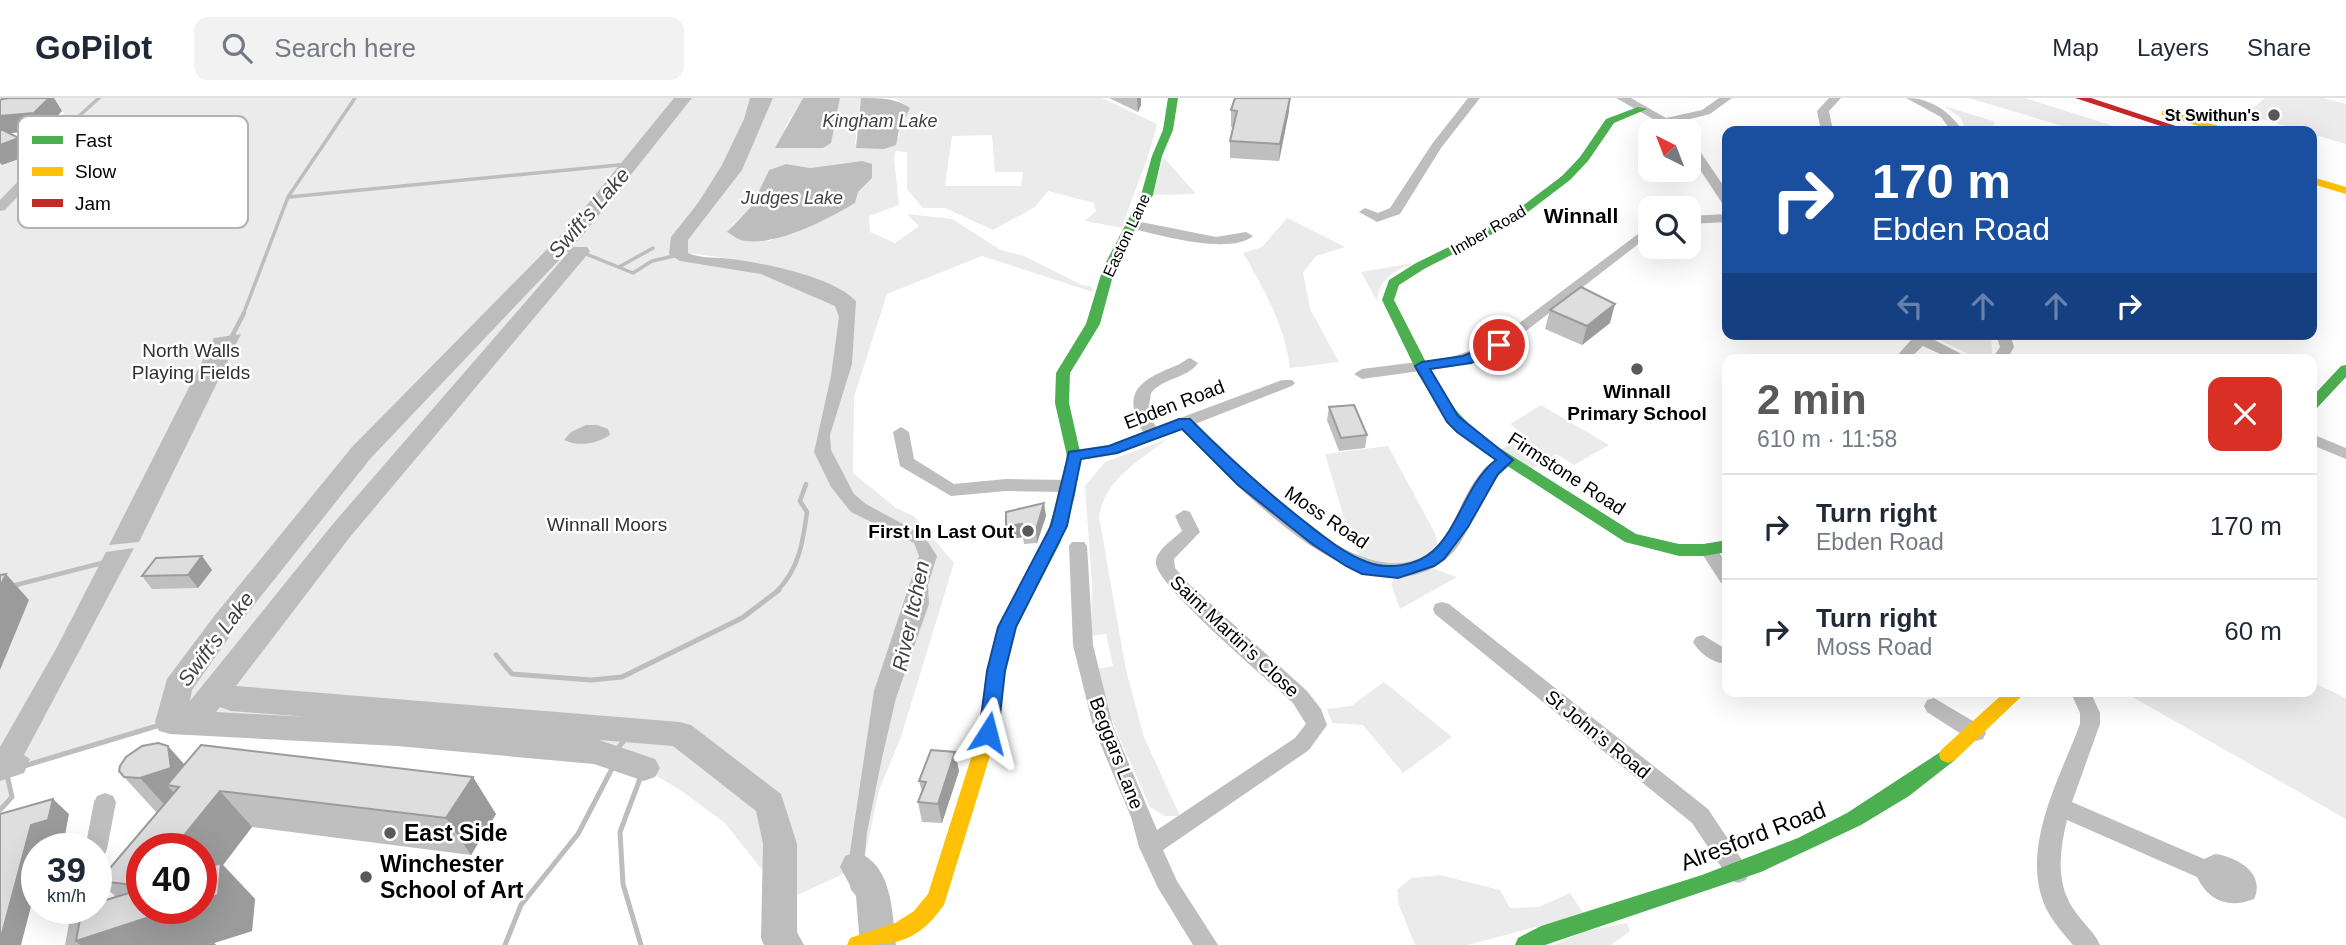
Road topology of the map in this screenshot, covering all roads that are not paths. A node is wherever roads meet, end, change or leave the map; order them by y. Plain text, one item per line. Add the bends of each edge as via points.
1 (1173, 98) edge
2 (1474, 98) edge
3 (1622, 98) edge
4 (1726, 98) edge
5 (1835, 98) edge
6 (1912, 98) edge
7 (2121, 98) edge
8 (2074, 100) edge
9 (1642, 108) junction
10 (1660, 119) edge
11 (1677, 119) edge
12 (1826, 126) edge
13 (1953, 126) edge
14 (2144, 126) edge
15 (2168, 126) edge
16 (2209, 126) edge
17 (18, 140) edge
18 (0, 141) edge
19 (1701, 162) edge
20 (2317, 172) edge
21 (2346, 181) edge
22 (2317, 182) edge
23 (18, 188) edge
24 (2346, 191) edge
25 (1722, 193) edge
26 (0, 207) edge
27 (1365, 212) dead end
28 (1722, 218) edge
29 (1701, 219) edge
30 (1131, 225) junction
31 (1246, 236) dead end
32 (1638, 238) edge
33 (1923, 340) edge
34 (1953, 354) edge
35 (1190, 363) dead end
36 (1422, 366) junction
37 (2346, 369) edge
38 (1362, 374) dead end
39 (1287, 383) dead end
40 (2317, 400) edge
41 (1184, 423) junction
42 (901, 432) dead end
43 (1152, 435) junction
44 (2317, 441) edge
45 (2346, 454) edge
46 (1074, 456) junction
47 (1506, 460) junction
48 (1068, 486) junction
49 (1184, 516) dead end
50 (1078, 546) dead end
51 (1722, 547) edge
52 (1708, 549) junction
53 (1722, 570) edge
54 (1442, 609) dead end
55 (2012, 697) edge
56 (2083, 697) edge
57 (1934, 706) dead end
58 (1976, 733) junction
59 (105, 802) dead end
60 (2061, 807) junction
61 (99, 833) edge
62 (1150, 847) junction
63 (2206, 870) dead end
64 (1738, 873) junction
65 (81, 924) edge
66 (901, 938) edge
67 (77, 945) edge
68 (858, 945) edge
69 (1206, 945) edge
70 (1526, 945) edge
71 (2088, 945) edge

1 - 30 main road, Easton Lane via 1147,195
2 - 27 street via 1392,214 1377,218
3 - 9 street
4 - 11 street via 1706,112
5 - 12 street via 1823,111
6 - 13 street via 1945,115
7 - 16 main road
8 - 14 main road
8 - 15 main road
9 - 10 street
9 - 36 main road, Imber Road via 1610,121 1566,178 1508,222 1393,283 1388,293 1390,308
17 - 18 street
19 - 25 street
20 - 21 main road
22 - 24 main road
23 - 26 street
28 - 29 street
30 - 31 street via 1216,244
30 - 46 main road, Easton Lane via 1109,268 1089,331 1072,355 1061,383
32 - 36 street via 1499,345 1466,360
33 - 34 street
35 - 43 street via 1145,387 1140,413
36 - 38 street
36 - 47 main road, Firmstone Road via 1452,418
37 - 40 main road
39 - 41 street, Ebden Road
41 - 43 street, Ebden Road
41 - 47 street, Moss Road via 1299,527 1351,562 1387,573 1414,568 1438,555 1462,524 1492,470
42 - 48 street via 905,463 951,490 986,485
43 - 46 street, Ebden Road via 1099,453
44 - 45 street
46 - 48 main road
47 - 52 main road, Firmstone Road via 1631,538 1663,547
48 - 66 main road via 1052,544 1007,627 988,733 959,832 930,910
49 - 62 street, Saint Martin's Close via 1191,532 1167,553 1164,566 1168,573 1300,697 1317,725 1302,744
50 - 62 street, Beggars Lane via 1083,645 1091,684
51 - 52 main road, Firmstone Road
52 - 53 street
54 - 64 street, St John's Road via 1700,816
55 - 58 main road, Alresford Road
56 - 60 street via 2090,724
57 - 58 street
58 - 64 main road, Alresford Road via 1845,827
59 - 61 street
60 - 63 street
60 - 71 street via 2050,848 2053,896
62 - 69 street, Beggars Lane via 1169,888
64 - 70 main road, Alresford Road via 1541,936
65 - 67 street
66 - 68 main road

